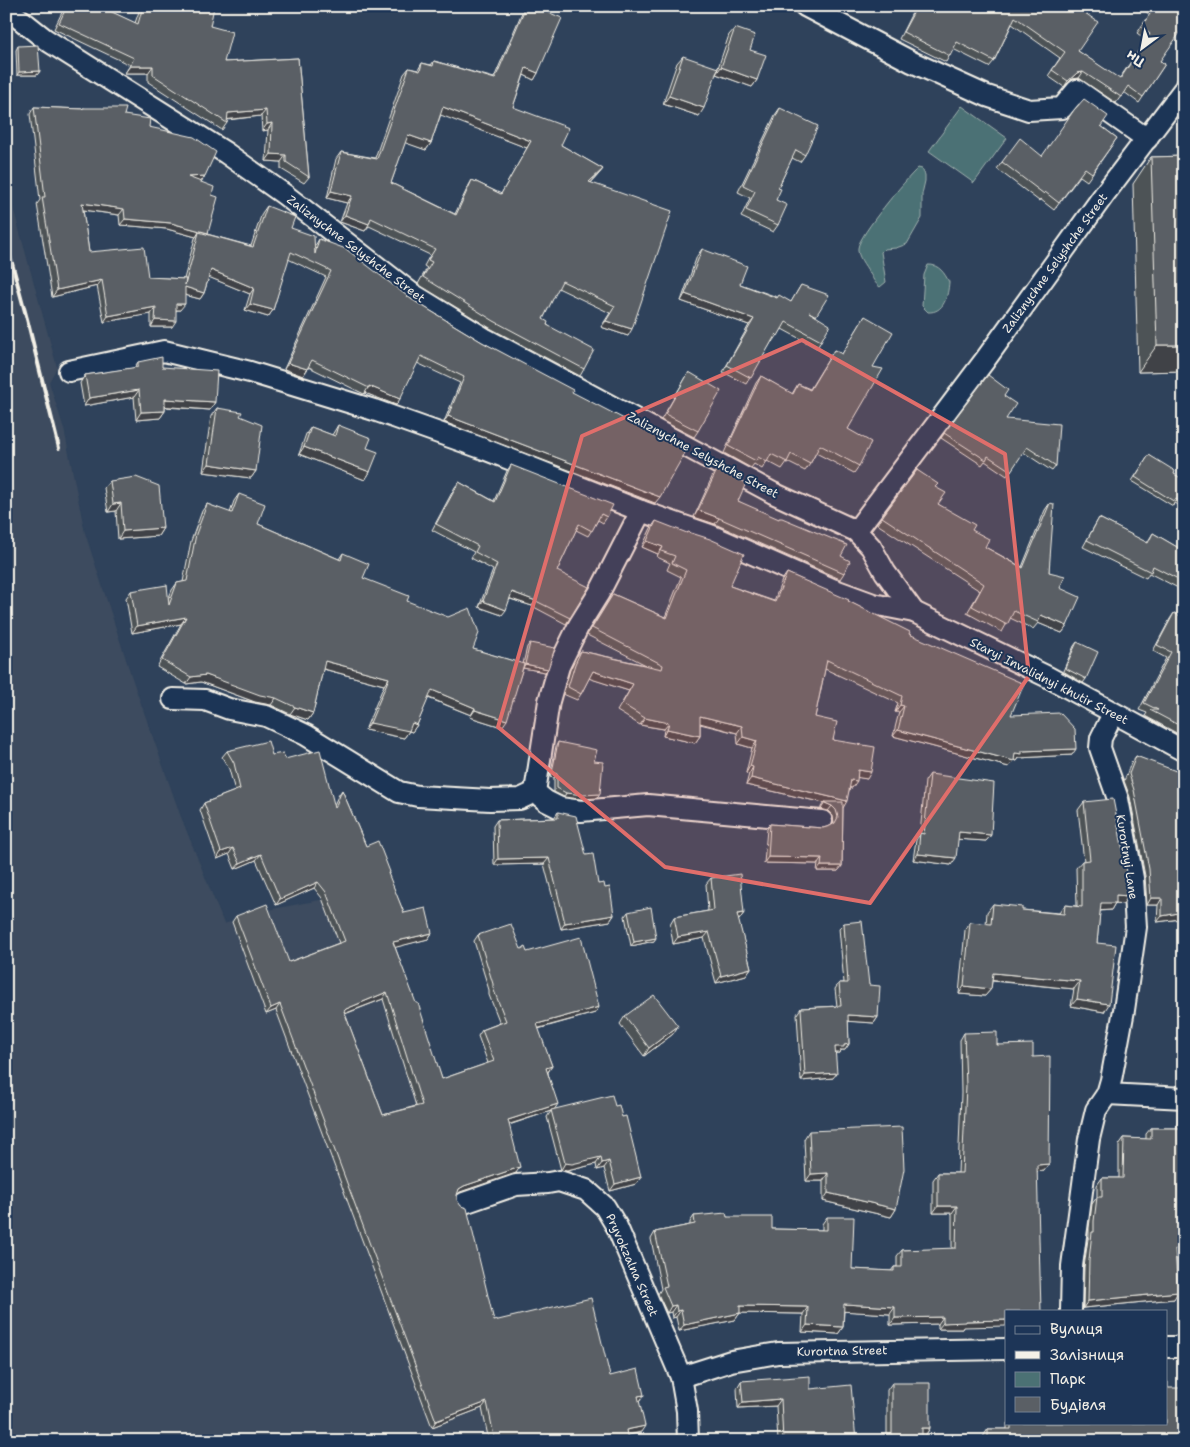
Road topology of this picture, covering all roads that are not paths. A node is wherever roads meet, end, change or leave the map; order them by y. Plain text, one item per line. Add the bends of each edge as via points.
1 (805, 6) edge
2 (6, 8) edge
3 (1184, 89) edge
4 (1147, 139) junction
5 (69, 371) dead end
6 (641, 511) junction
7 (856, 530) junction
8 (914, 612) junction
9 (173, 699) dead end
10 (1113, 714) junction
11 (1184, 751) edge
12 (535, 792) junction
13 (822, 821) dead end
14 (1107, 1094) junction
15 (1184, 1098) edge
16 (464, 1203) dead end
17 (1071, 1310) edge
18 (1168, 1347) edge
19 (1184, 1347) edge
20 (1005, 1348) edge
21 (681, 1377) junction
22 (688, 1441) edge

1 - 4 street via 912,62 987,96 1029,110 1062,108 1078,90
2 - 7 street, Zaliznychne Selyshche Street via 45,39 226,153 286,195 411,293 484,338 773,493
3 - 4 street, Zaliznychne Selyshche Street
4 - 7 street, Zaliznychne Selyshche Street
5 - 6 street via 164,352 250,372 374,410 484,449
6 - 8 street via 710,535 832,589 873,604
6 - 12 street via 559,666 549,701
7 - 8 street, Zaliznychne Selyshche Street
8 - 10 street, Staryi Invalidnyi khutir Street via 1048,677
9 - 12 street via 205,700 266,716 306,735 398,792 490,800 520,799
10 - 11 street, Staryi Invalidnyi khutir Street
10 - 14 street, Kurortnyi Lane via 1101,738 1100,748 1118,798 1133,878 1136,927
12 - 13 street via 560,808 581,810 648,805
14 - 15 street
14 - 17 street, Kurortnyi Lane via 1096,1110 1089,1139 1072,1266
16 - 21 street, Pryvokzalna Street via 516,1185 559,1181 586,1190 605,1207 617,1226
18 - 19 street
20 - 21 street, Kurortna Street via 778,1353 731,1360
21 - 22 street, Pryvokzalna Street

